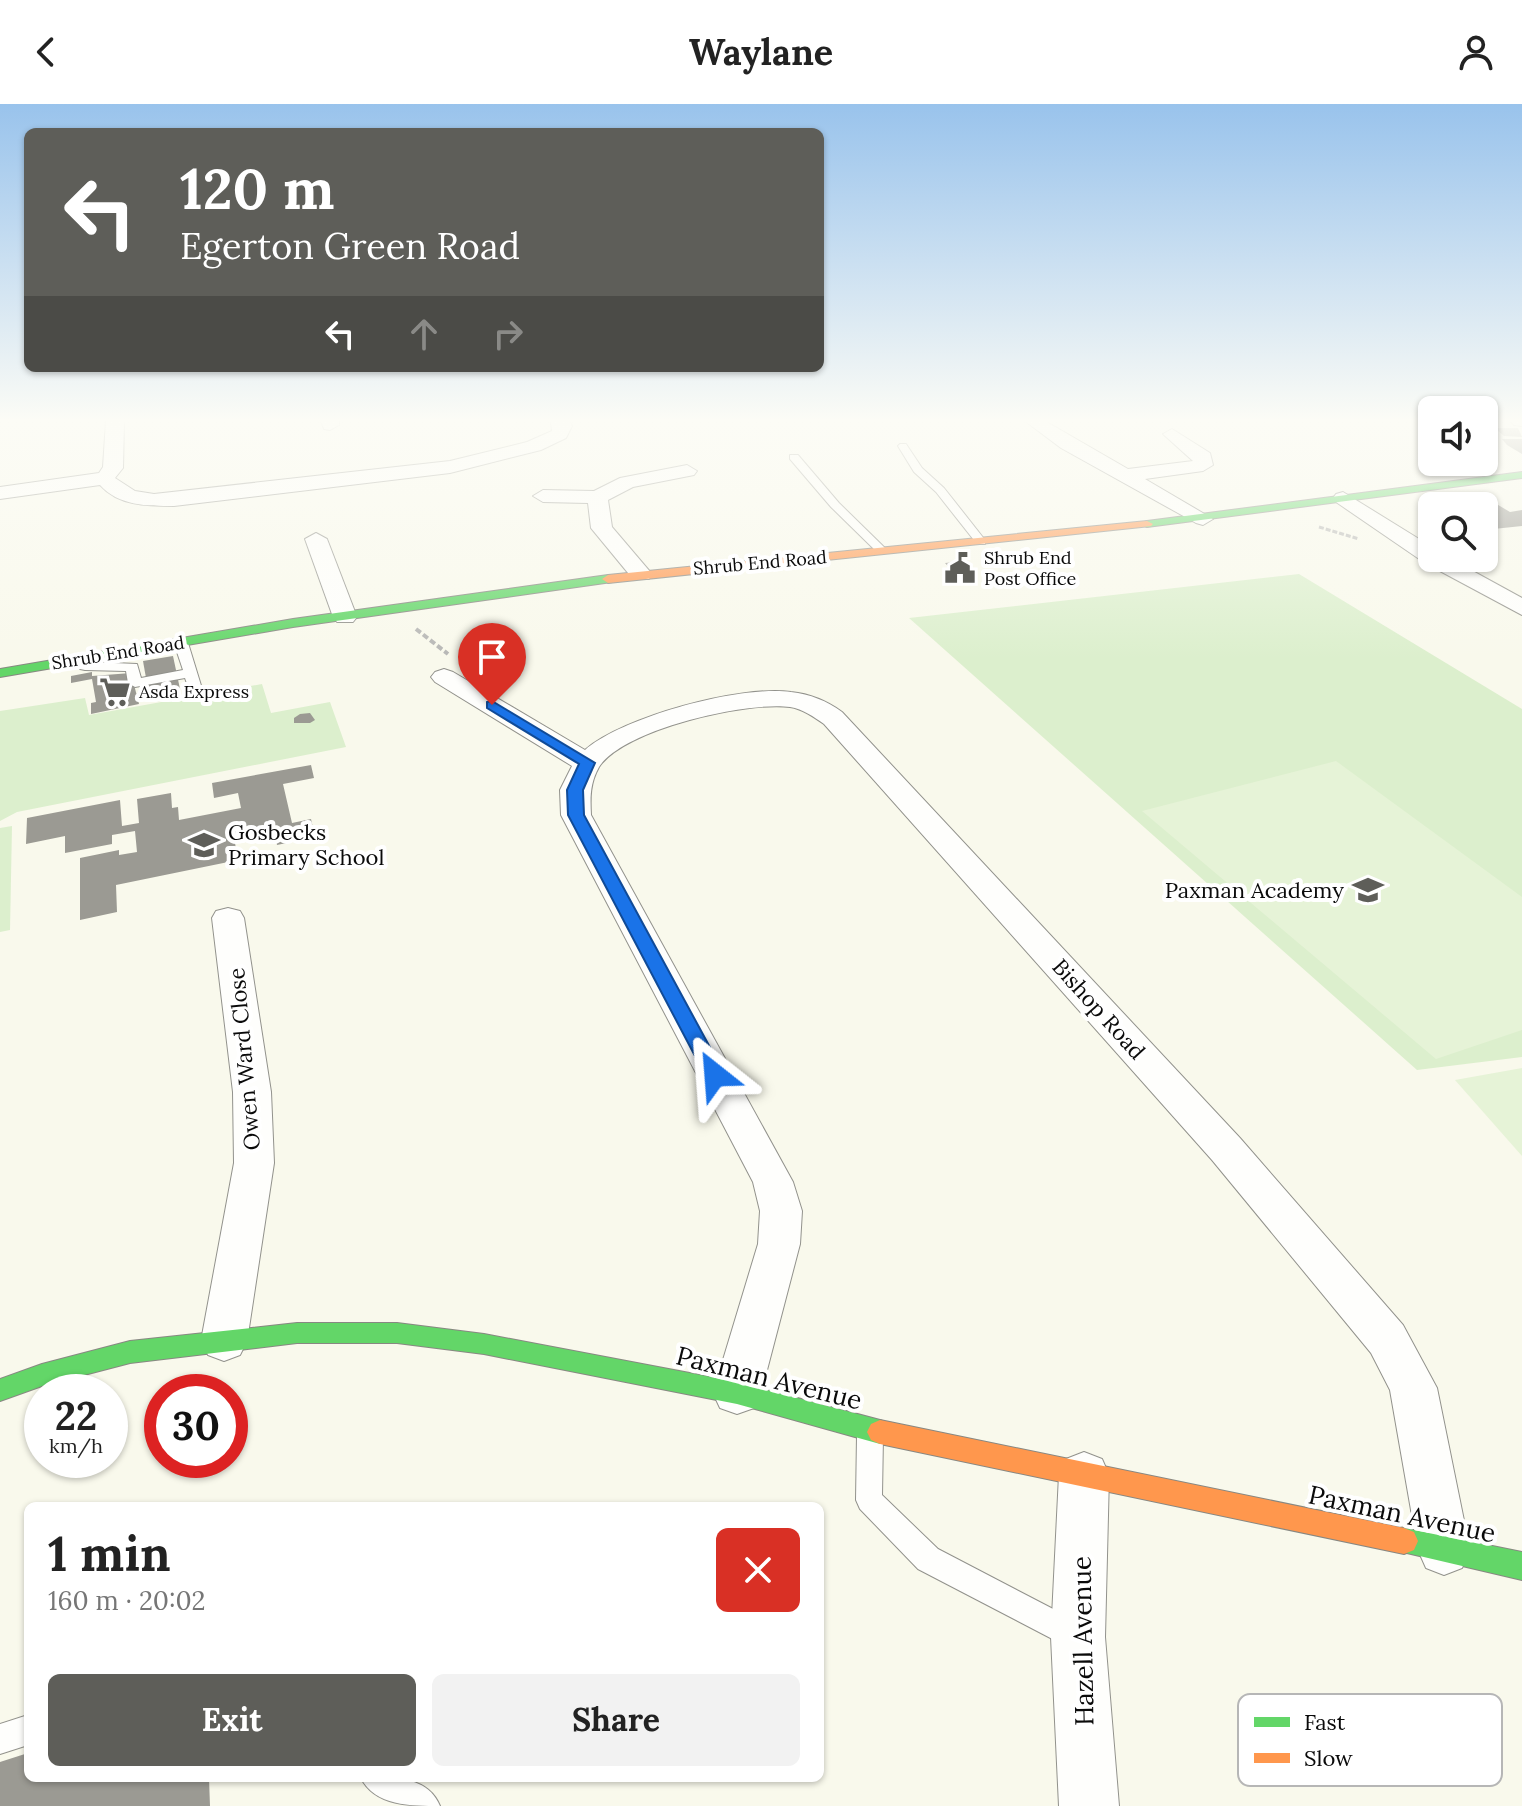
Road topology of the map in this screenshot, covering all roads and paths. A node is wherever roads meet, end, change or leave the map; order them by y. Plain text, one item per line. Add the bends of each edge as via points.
1 (598, 500) edge
2 (831, 500) edge
3 (948, 500) edge
4 (1168, 500) edge
5 (1327, 500) edge
6 (1347, 500) edge
7 (1203, 519) junction
8 (1316, 527) dead end
9 (316, 539) dead end
10 (1361, 539) dead end
11 (981, 542) junction
12 (1418, 548) edge
13 (882, 551) junction
14 (1458, 572) edge
15 (641, 574) junction
16 (402, 608) junction
17 (1522, 608) edge
18 (345, 617) junction
19 (181, 643) junction
20 (82, 659) junction
21 (0, 673) edge
22 (189, 673) junction
23 (444, 677) joint
24 (196, 692) dead end
25 (587, 763) junction
26 (228, 918) dead end
27 (224, 1341) junction
28 (0, 1390) edge
29 (737, 1393) junction
30 (871, 1430) junction
31 (1084, 1475) junction
32 (1444, 1550) junction
33 (1522, 1566) edge
34 (1078, 1637) junction
35 (24, 1731) edge
36 (0, 1739) edge
37 (384, 1782) edge
38 (424, 1806) edge
39 (1089, 1806) edge

1 - 15 street via 602,528
2 - 13 lane
3 - 11 lane
4 - 7 street
5 - 7 main road, Shrub End Road
6 - 12 street
7 - 11 main road, Shrub End Road
8 - 10 path
9 - 18 street
11 - 13 main road, Shrub End Road
13 - 15 main road, Shrub End Road
14 - 17 street
15 - 16 main road, Shrub End Road
16 - 18 main road, Shrub End Road
16 - 23 path via 420,635 457,659
18 - 19 main road, Shrub End Road
19 - 20 main road, Shrub End Road
19 - 22 lane
20 - 21 main road, Shrub End Road
20 - 22 lane via 85,666 132,667 135,683
22 - 24 lane
23 - 25 street
25 - 29 street via 575,790 576,815 773,1182 781,1211 779,1244
25 - 32 street, Bishop Road via 633,731 767,700 805,703 833,718 1226,1149 1387,1339 1413,1388
26 - 27 street, Owen Ward Close via 252,1092 254,1163
27 - 28 main road, Paxman Avenue via 130,1352
27 - 29 main road, Paxman Avenue via 297,1333 397,1333 484,1344
29 - 30 main road, Paxman Avenue
30 - 31 main road, Paxman Avenue
30 - 34 lane via 869,1500 928,1559
31 - 32 main road, Paxman Avenue
31 - 34 street, Hazell Avenue
32 - 33 main road, Paxman Avenue
34 - 39 street, Hazell Avenue
35 - 36 lane
37 - 38 lane

